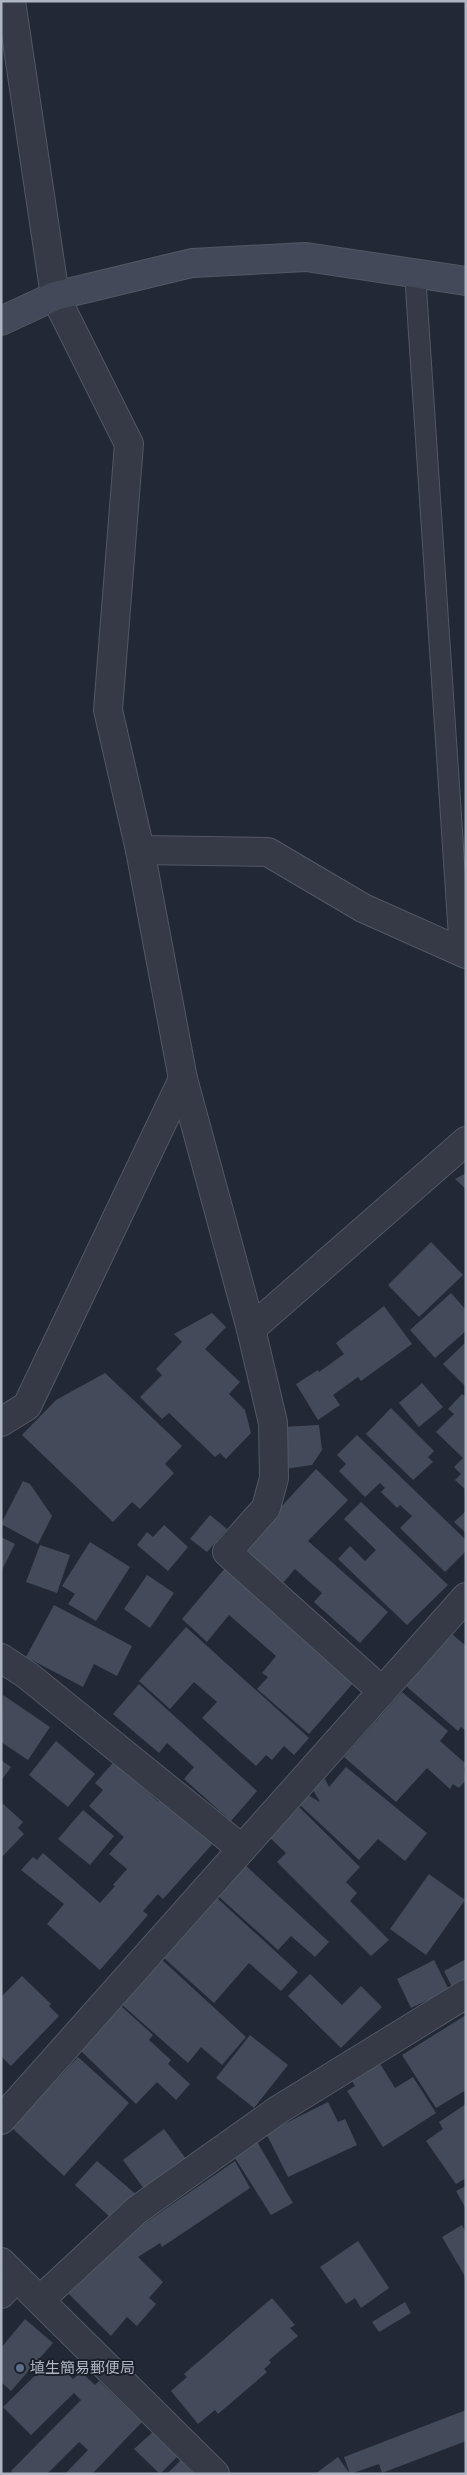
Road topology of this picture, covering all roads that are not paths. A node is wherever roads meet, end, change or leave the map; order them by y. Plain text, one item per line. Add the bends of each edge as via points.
1 (12, 1) edge
2 (415, 273) junction
3 (466, 280) edge
4 (55, 296) junction
5 (1, 321) edge
6 (140, 850) junction
7 (463, 953) edge
8 (183, 1079) junction
9 (466, 1141) edge
10 (251, 1329) junction
11 (1, 1422) edge
12 (466, 1596) edge
13 (1, 1658) edge
14 (382, 1691) junction
15 (242, 1849) junction
16 (466, 1994) edge
17 (1, 2120) edge
18 (6, 2278) edge
19 (40, 2300) junction
20 (216, 2474) edge

1 - 4 street
2 - 3 street
2 - 4 street via 306,257 202,263
2 - 7 lane
4 - 5 street
4 - 6 street via 129,444 108,710
6 - 7 street via 268,852 363,908
6 - 8 street
8 - 10 street
8 - 11 street via 27,1406
9 - 10 street
10 - 14 street via 273,1423 274,1478 266,1508 227,1552
12 - 14 street
13 - 15 street via 35,1681
14 - 15 street
15 - 17 street
16 - 19 street via 278,2110 136,2210
18 - 19 street
19 - 20 street

